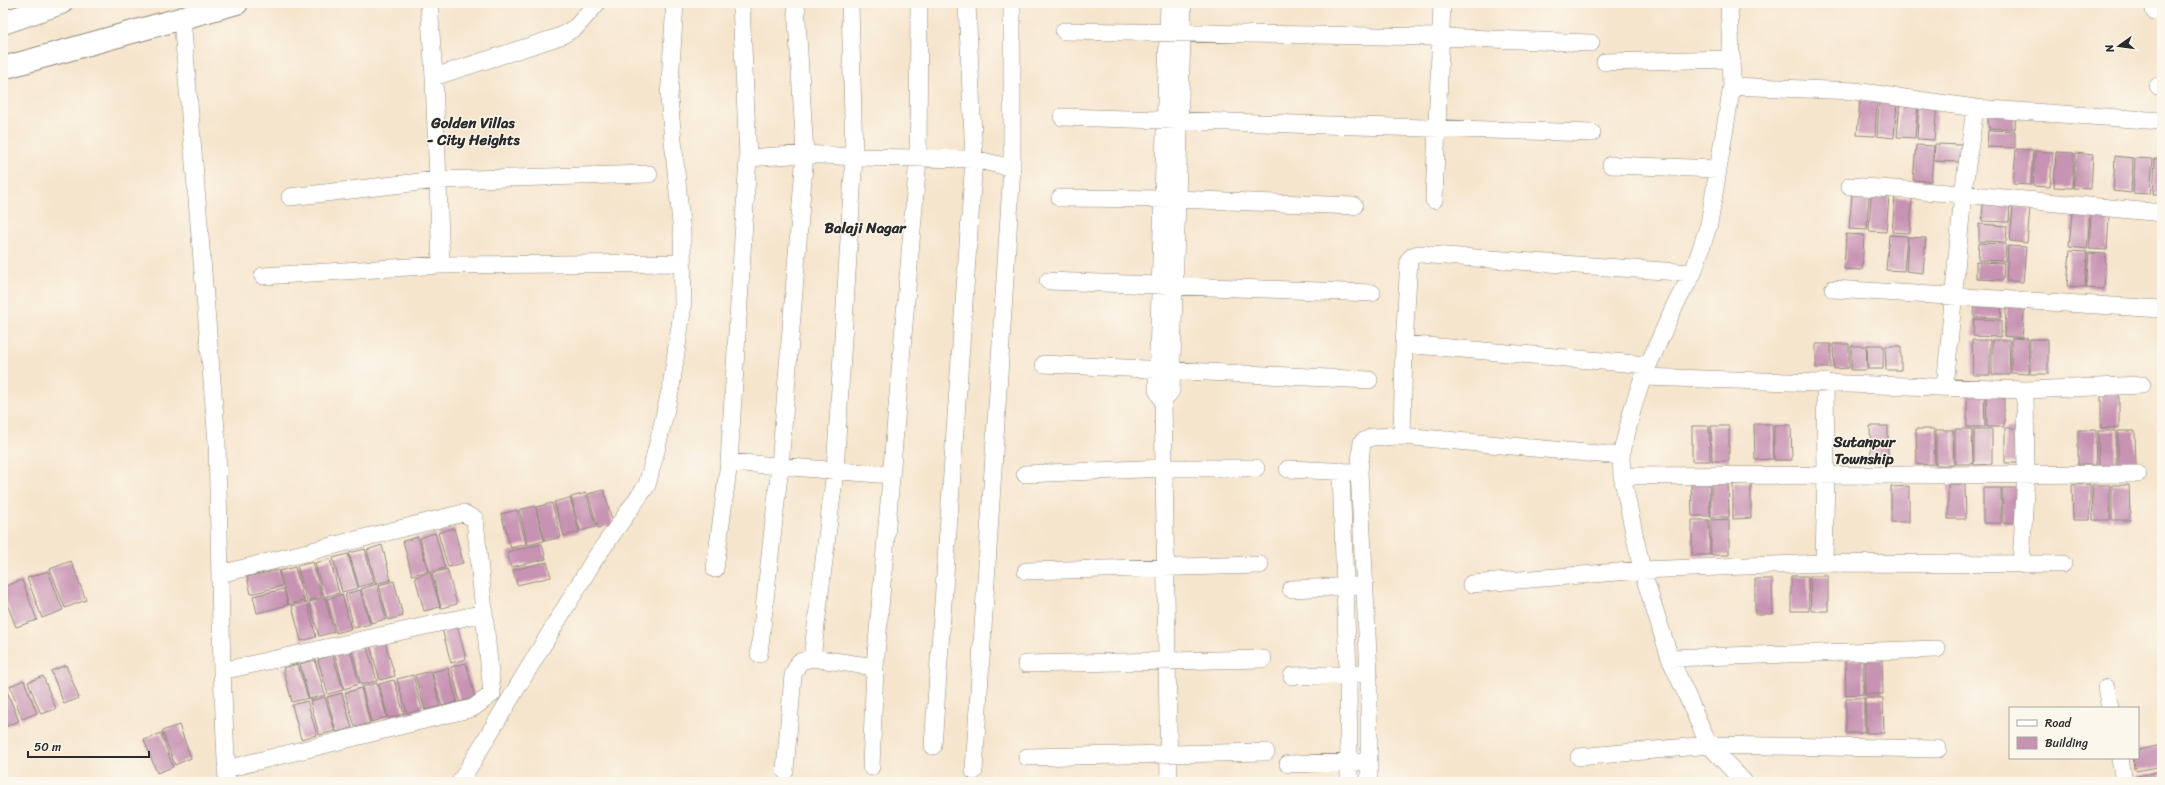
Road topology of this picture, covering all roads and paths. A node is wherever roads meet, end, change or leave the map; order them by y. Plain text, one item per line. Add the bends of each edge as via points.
1 (61, 3) edge
2 (237, 3) edge
3 (429, 3) edge
4 (597, 3) edge
5 (675, 3) edge
6 (741, 3) edge
7 (796, 3) edge
8 (850, 3) edge
9 (919, 3) edge
10 (967, 3) edge
11 (1012, 3) edge
12 (1169, 3) edge
13 (1183, 3) edge
14 (1442, 3) edge
15 (1729, 3) edge
16 (182, 18) junction
17 (3, 23) edge
18 (1064, 31) dead end
19 (1175, 32) junction
20 (1440, 38) junction
21 (1591, 43) dead end
22 (1732, 59) junction
23 (1605, 62) dead end
24 (3, 68) edge
25 (434, 77) junction
26 (1732, 86) junction
27 (1975, 108) junction
28 (1062, 117) dead end
29 (1172, 120) junction
30 (2162, 121) edge
31 (1437, 127) junction
32 (1592, 133) dead end
33 (805, 154) junction
34 (854, 157) junction
35 (748, 158) junction
36 (918, 159) junction
37 (974, 159) junction
38 (1611, 165) dead end
39 (1012, 168) junction
40 (1718, 169) junction
41 (649, 174) dead end
42 (437, 180) junction
43 (1850, 186) dead end
44 (1963, 194) junction
45 (290, 197) dead end
46 (1060, 198) dead end
47 (1170, 199) junction
48 (1434, 200) dead end
49 (1354, 206) dead end
50 (2162, 213) edge
51 (682, 263) junction
52 (441, 265) junction
53 (1693, 273) junction
54 (262, 276) dead end
55 (1048, 281) dead end
56 (1167, 287) junction
57 (1833, 289) dead end
58 (1372, 293) dead end
59 (1953, 297) junction
60 (2162, 309) edge
61 (1404, 344) junction
62 (1044, 364) dead end
63 (1164, 370) junction
64 (1646, 371) junction
65 (1369, 380) dead end
66 (1825, 382) junction
67 (2142, 384) dead end
68 (1944, 387) junction
69 (2025, 390) junction
70 (1402, 436) junction
71 (1621, 456) junction
72 (729, 462) junction
73 (780, 466) junction
74 (1165, 468) junction
75 (1256, 468) dead end
76 (1288, 470) dead end
77 (835, 471) junction
78 (1341, 471) junction
79 (1359, 472) junction
80 (1025, 474) dead end
81 (1826, 474) junction
82 (2026, 474) junction
83 (2138, 474) dead end
84 (891, 475) junction
85 (1622, 476) junction
86 (1824, 563) junction
87 (2022, 564) junction
88 (2063, 564) dead end
89 (1260, 565) dead end
90 (1166, 568) junction
91 (715, 569) dead end
92 (1642, 570) junction
93 (1026, 571) dead end
94 (220, 574) junction
95 (1471, 584) dead end
96 (1366, 586) junction
97 (1345, 587) junction
98 (1291, 589) dead end
99 (484, 613) junction
100 (1937, 649) dead end
101 (759, 654) dead end
102 (812, 658) junction
103 (1263, 658) dead end
104 (1670, 658) junction
105 (1168, 662) junction
106 (1026, 664) dead end
107 (875, 667) junction
108 (222, 672) junction
109 (1348, 674) junction
110 (1369, 674) junction
111 (1292, 676) dead end
112 (2106, 688) dead end
113 (2110, 707) edge
114 (1709, 745) junction
115 (933, 746) dead end
116 (1938, 749) dead end
117 (1266, 752) dead end
118 (1169, 755) junction
119 (1027, 757) dead end
120 (1579, 757) dead end
121 (2120, 759) edge
122 (1368, 762) junction
123 (1348, 763) junction
124 (1288, 764) dead end
125 (870, 767) dead end
126 (785, 771) dead end
127 (974, 771) dead end
128 (227, 776) edge
129 (460, 782) edge
130 (1169, 782) edge
131 (1349, 782) edge
132 (1369, 782) edge
133 (1744, 782) edge
134 (2124, 782) edge

1 - 17 main road
2 - 16 main road
3 - 25 street
4 - 25 street via 576,27 561,36
5 - 51 street via 669,98 682,234
6 - 35 street
7 - 33 street
8 - 34 street
9 - 36 street
10 - 37 street
11 - 39 street
12 - 19 street
13 - 19 street
14 - 20 street
15 - 22 street
16 - 24 main road
16 - 94 street via 218,442
18 - 19 street
19 - 20 street
19 - 29 street
20 - 21 street
20 - 31 street
22 - 23 street
22 - 26 street
25 - 42 street
26 - 27 street via 1855,91
26 - 40 street
27 - 30 street
27 - 44 street
28 - 29 street
29 - 31 street
29 - 47 street
31 - 32 street
31 - 48 street
33 - 34 street
33 - 35 street
33 - 73 street
34 - 36 street
34 - 77 street
35 - 72 street
36 - 37 street
36 - 84 street
37 - 39 street
37 - 115 street
38 - 40 street
39 - 127 street
40 - 53 street via 1709,224
41 - 42 street
42 - 45 street
42 - 52 street
43 - 44 street
44 - 50 street
44 - 59 street
46 - 47 street
47 - 49 street
47 - 56 street
51 - 52 street
51 - 129 street via 683,305 671,388 647,485 594,560
52 - 54 street
53 - 61 street via 1414,255 1409,260
53 - 64 street via 1674,307
55 - 56 street
56 - 58 street
56 - 63 street
57 - 59 street
59 - 60 street
59 - 68 street
61 - 64 street
61 - 70 street
62 - 63 street
63 - 65 street
63 - 74 street via 1171,391 1163,401
64 - 66 street
64 - 71 street via 1633,407
66 - 68 street
66 - 81 street
67 - 69 street
68 - 69 street
69 - 82 street
70 - 71 street
70 - 79 street via 1372,437 1362,442
71 - 85 street
72 - 73 street
72 - 91 street
73 - 77 street
73 - 101 street
74 - 75 street
74 - 80 street
74 - 90 street
76 - 78 street
77 - 84 street
77 - 102 street
78 - 79 street
78 - 97 street
79 - 96 street
81 - 82 street
81 - 85 street
81 - 86 street
82 - 83 street
82 - 87 street
84 - 107 street
85 - 92 street
86 - 87 street
86 - 92 street
87 - 88 street
89 - 90 street
90 - 93 street
90 - 105 street
92 - 95 street
92 - 104 street
94 - 99 street via 464,513 475,519
94 - 108 street
96 - 97 street
96 - 110 street
97 - 98 street
97 - 109 street
99 - 108 street
99 - 128 street via 492,694 474,708
100 - 104 street
102 - 107 street
102 - 126 street via 799,662 794,675
103 - 105 street
104 - 114 street
105 - 106 street
105 - 118 street
107 - 125 street
108 - 128 street
109 - 110 street
109 - 111 street
109 - 123 street
110 - 122 street
112 - 113 street
114 - 116 street
114 - 120 street
114 - 133 street
117 - 118 street
118 - 119 street
118 - 130 street
121 - 134 street
122 - 123 street
122 - 132 street
123 - 124 street
123 - 131 street

